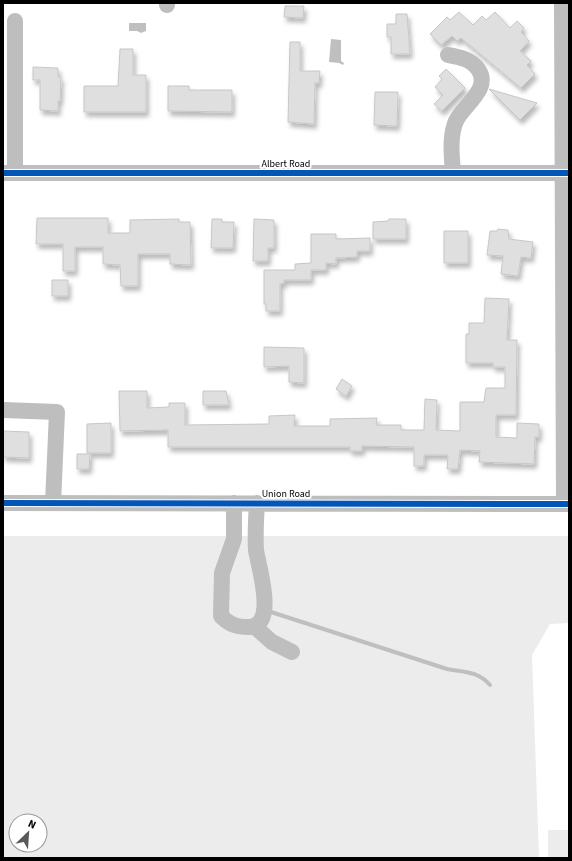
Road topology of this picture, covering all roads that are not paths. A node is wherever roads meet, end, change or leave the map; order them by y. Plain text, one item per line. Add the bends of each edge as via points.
1 (562, 3) edge
2 (14, 20) dead end
3 (448, 55) dead end
4 (9, 173) edge
5 (453, 173) junction
6 (566, 173) edge
7 (3, 410) edge
8 (3, 503) edge
9 (53, 503) junction
10 (234, 503) junction
11 (257, 503) junction
12 (566, 504) edge
13 (255, 627) junction
14 (292, 652) dead end

1 - 6 street
2 - 4 street
3 - 5 street via 474,64 479,70 481,84 456,120 453,130
4 - 5 street, Albert Road
5 - 6 street, Albert Road
6 - 12 street
7 - 9 street via 57,412
8 - 9 street, Union Road
9 - 10 street, Union Road
10 - 11 street, Union Road
10 - 13 street via 234,539 222,573 221,616 238,627
11 - 12 street, Union Road
11 - 13 street via 256,551 265,603
13 - 14 street via 272,642

